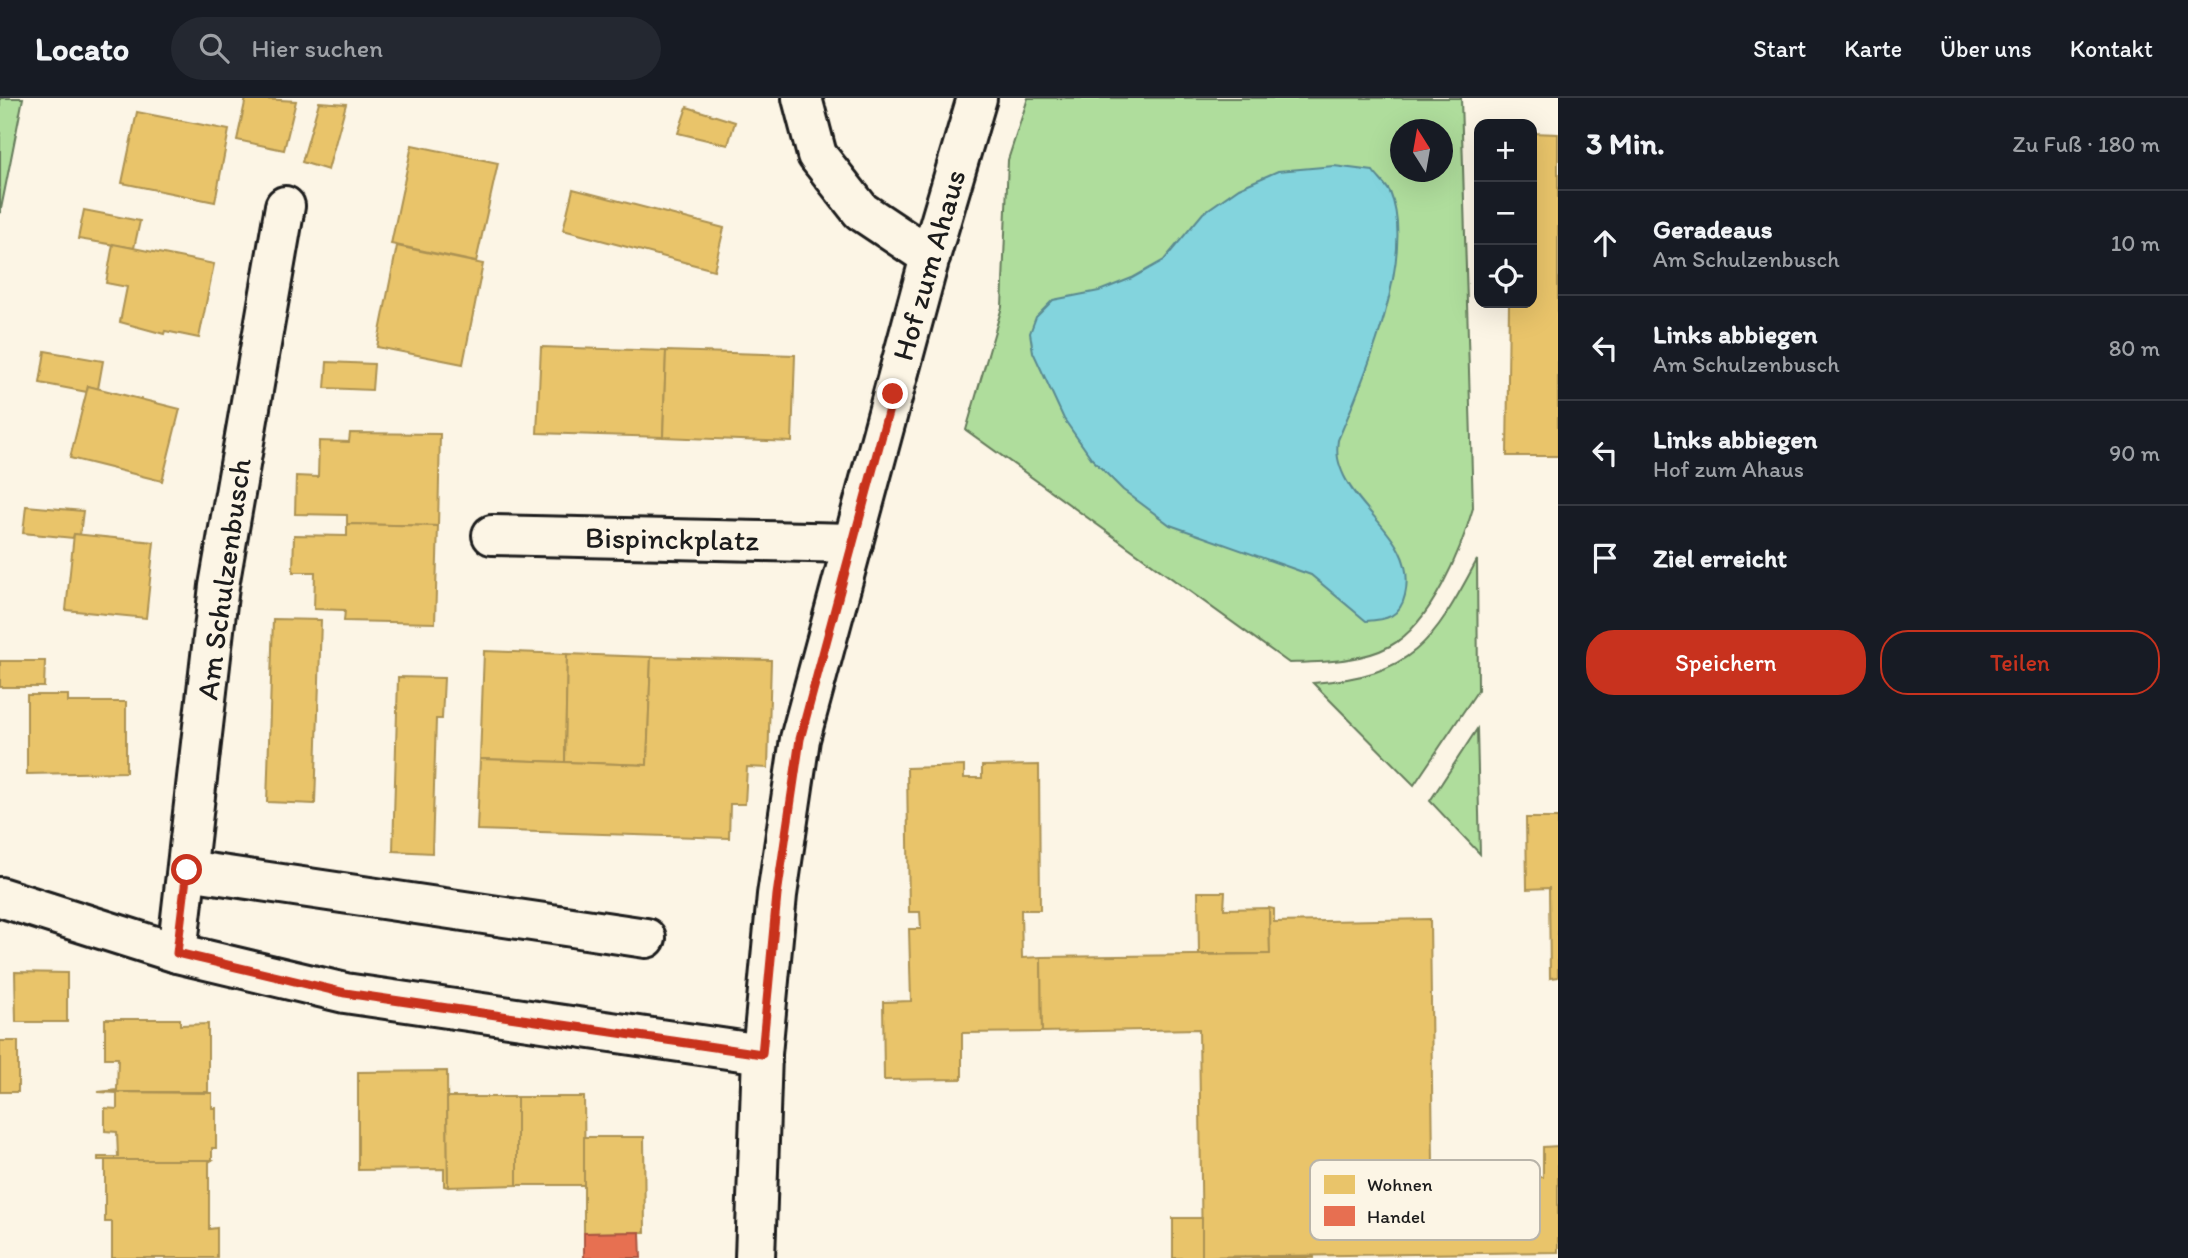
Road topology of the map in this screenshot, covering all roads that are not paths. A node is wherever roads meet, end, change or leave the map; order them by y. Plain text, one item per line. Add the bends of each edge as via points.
1 (802, 98) edge
2 (977, 98) edge
3 (285, 206) dead end
4 (930, 257) junction
5 (492, 535) dead end
6 (853, 543) junction
7 (187, 870) junction
8 (0, 897) edge
9 (646, 938) dead end
10 (177, 953) junction
11 (762, 1054) junction
12 (755, 1258) edge

1 - 4 street via 817,155 861,211
2 - 4 street, Hof zum Ahaus
3 - 7 street, Am Schulzenbusch via 219,586
4 - 6 street, Hof zum Ahaus
5 - 6 street, Bispinckplatz
6 - 11 street, Hof zum Ahaus via 800,739 777,895
7 - 9 street
7 - 10 street, Am Schulzenbusch
8 - 10 street
10 - 11 street via 345,993
11 - 12 street, Hof zum Ahaus

